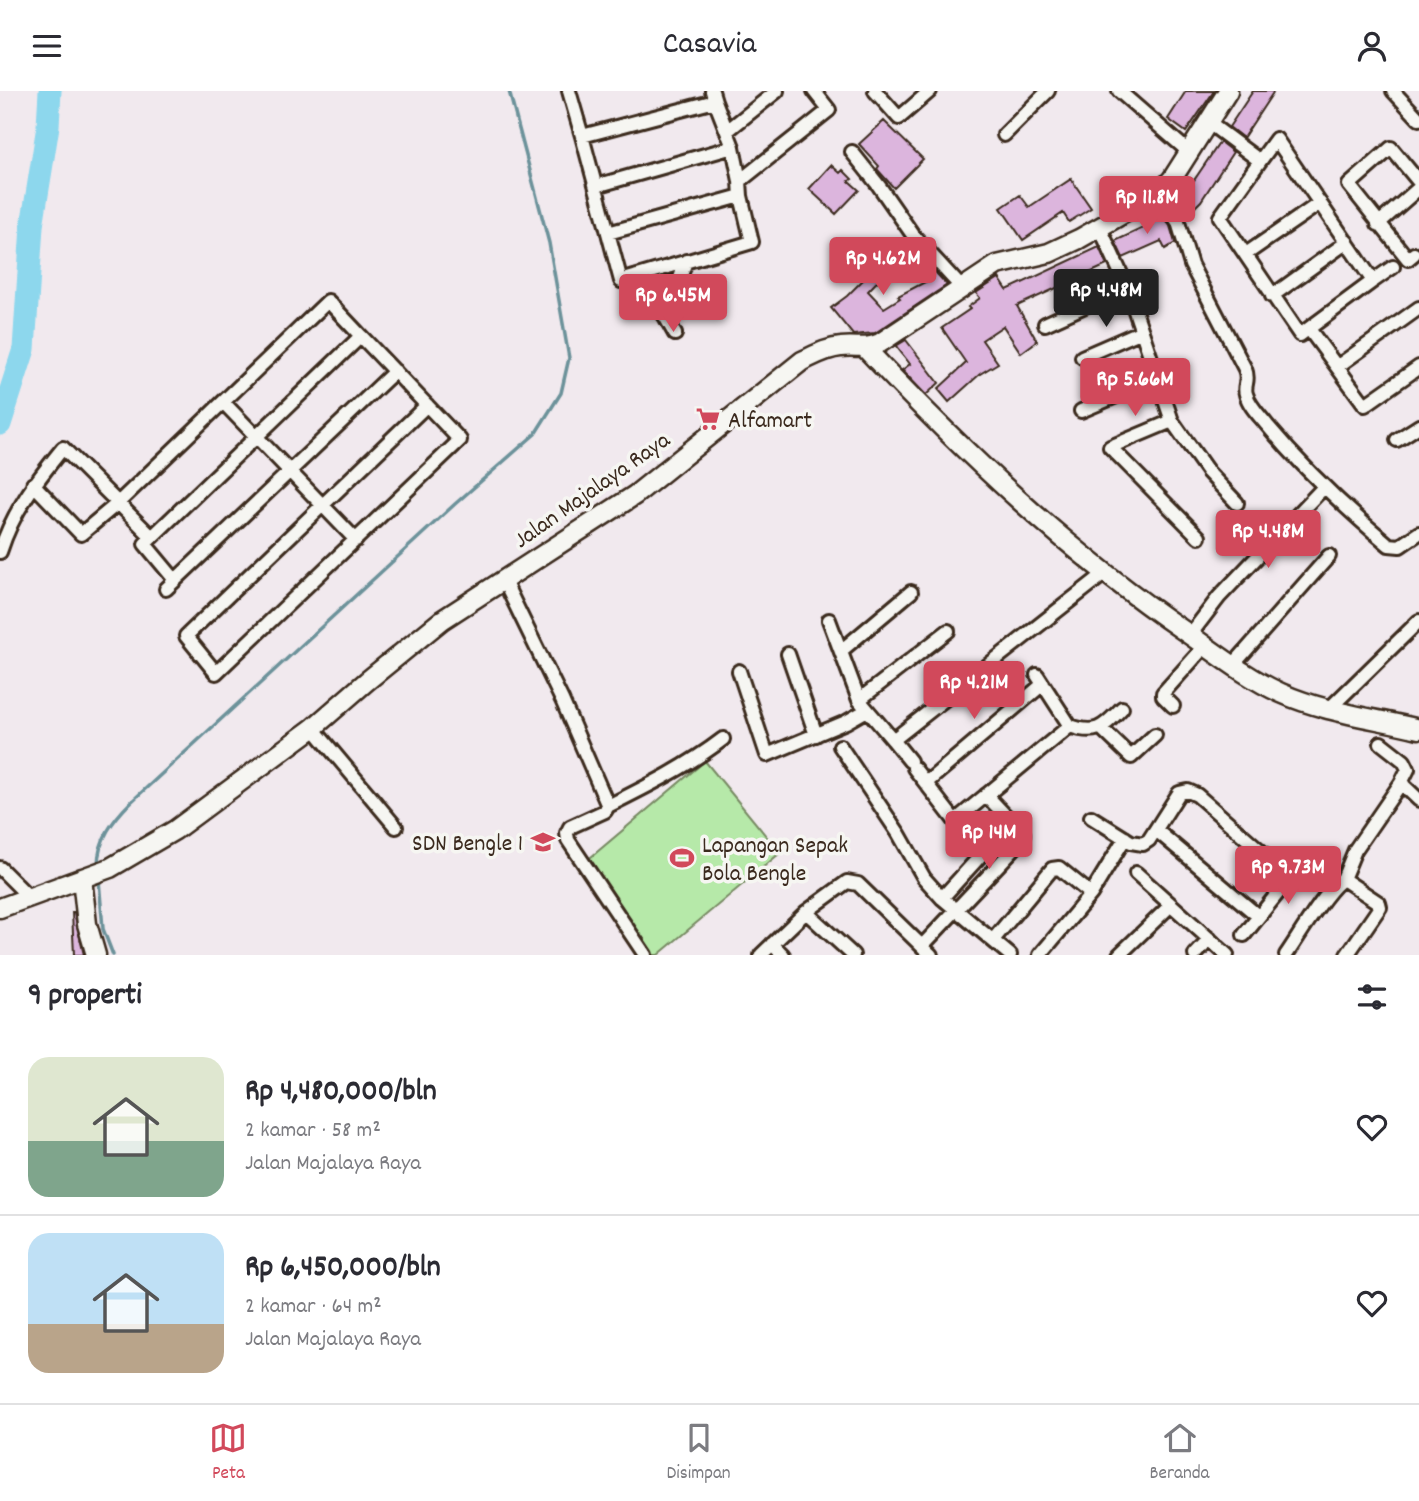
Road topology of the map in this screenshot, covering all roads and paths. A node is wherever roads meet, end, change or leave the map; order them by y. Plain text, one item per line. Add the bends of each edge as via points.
1 (777, 91) edge
2 (814, 91) edge
3 (875, 91) edge
4 (930, 91) edge
5 (1048, 91) edge
6 (1119, 91) edge
7 (1228, 91) edge
8 (1393, 91) edge
9 (574, 92) edge
10 (713, 96) edge
11 (1419, 120) edge
12 (1209, 123) junction
13 (727, 131) junction
14 (1004, 135) dead end
15 (582, 136) junction
16 (733, 147) junction
17 (852, 152) dead end
18 (1189, 152) junction
19 (1260, 161) junction
20 (740, 181) junction
21 (1419, 182) edge
22 (596, 186) junction
23 (1419, 188) edge
24 (1158, 194) junction
25 (741, 196) junction
26 (1320, 203) junction
27 (1378, 224) junction
28 (1100, 228) junction
29 (608, 233) junction
30 (1347, 242) junction
31 (1246, 254) junction
32 (1417, 254) edge
33 (686, 261) junction
34 (1393, 267) dead end
35 (637, 276) junction
36 (1373, 281) junction
37 (1127, 287) junction
38 (962, 288) junction
39 (1272, 296) junction
40 (1419, 308) edge
41 (666, 318) junction
42 (1045, 324) dead end
43 (1309, 329) junction
44 (1142, 331) junction
45 (675, 334) dead end
46 (361, 336) junction
47 (866, 349) junction
48 (1082, 357) dead end
49 (1338, 366) junction
50 (1419, 367) edge
51 (395, 372) junction
52 (1159, 377) junction
53 (223, 402) junction
54 (427, 405) junction
55 (1081, 411) dead end
56 (1172, 421) junction
57 (1419, 426) edge
58 (257, 437) junction
59 (1397, 440) dead end
60 (290, 471) junction
61 (33, 484) junction
62 (1324, 487) junction
63 (118, 503) junction
64 (1237, 503) dead end
65 (323, 506) junction
66 (1419, 533) edge
67 (152, 537) junction
68 (1199, 537) dead end
69 (356, 540) junction
70 (0, 552) edge
71 (1328, 556) dead end
72 (1104, 574) junction
73 (503, 579) junction
74 (911, 592) dead end
75 (829, 620) dead end
76 (1419, 621) edge
77 (948, 631) dead end
78 (1197, 641) junction
79 (842, 650) junction
80 (788, 654) dead end
81 (1234, 664) junction
82 (740, 671) dead end
83 (863, 705) junction
84 (1173, 706) dead end
85 (1122, 708) dead end
86 (1330, 708) junction
87 (1070, 726) junction
88 (313, 728) junction
89 (1101, 728) junction
90 (1419, 729) edge
91 (816, 735) junction
92 (1155, 735) dead end
93 (723, 739) dead end
94 (893, 740) junction
95 (1381, 743) dead end
96 (840, 746) dead end
97 (926, 783) junction
98 (1401, 783) junction
99 (986, 795) junction
100 (1419, 800) edge
101 (608, 806) junction
102 (1091, 817) dead end
103 (1012, 821) junction
104 (396, 827) dead end
105 (1156, 830) junction
106 (1125, 838) junction
107 (0, 868) edge
108 (1136, 873) dead end
109 (85, 877) junction
110 (1343, 880) junction
111 (1091, 894) junction
112 (29, 897) junction
113 (942, 898) junction
114 (1171, 905) junction
115 (0, 908) edge
116 (955, 910) junction
117 (806, 912) junction
118 (1258, 916) junction
119 (1244, 935) dead end
120 (1210, 939) junction
121 (993, 940) junction
122 (772, 944) junction
123 (642, 950) edge
124 (926, 951) edge
125 (96, 955) edge
126 (627, 955) edge
127 (761, 955) edge
128 (783, 955) edge
129 (852, 955) edge
130 (1010, 955) edge
131 (1040, 955) edge
132 (1119, 955) edge
133 (1195, 955) edge
134 (1227, 955) edge
135 (1286, 955) edge
136 (1347, 955) edge

1 - 13 street
2 - 20 street via 829,110
3 - 4 street via 899,118
5 - 14 street
6 - 18 street
7 - 12 street, Jalan Majalaya Raya
8 - 11 street
9 - 15 street
10 - 13 street
10 - 15 street
12 - 18 street, Jalan Majalaya Raya
12 - 19 street
13 - 16 street
15 - 22 street
16 - 20 street
16 - 22 street
17 - 38 street via 913,235
18 - 24 street, Jalan Majalaya Raya
19 - 26 street via 1276,139
19 - 31 street via 1220,217
20 - 25 street
21 - 27 street via 1391,148 1349,185
22 - 29 street
23 - 27 street
24 - 28 street, Jalan Majalaya Raya
24 - 62 street via 1178,222 1191,265 1249,378 1245,393 1251,404
25 - 29 street
25 - 33 street via 752,242
26 - 30 street
26 - 31 street
27 - 32 street via 1408,259
28 - 37 street
28 - 38 street, Jalan Majalaya Raya via 1049,253 997,265
29 - 35 street via 621,281
30 - 36 street
30 - 39 street
31 - 39 street
33 - 35 street
33 - 41 street
34 - 36 street
35 - 41 street
36 - 43 street
37 - 42 street
37 - 44 street
38 - 47 street, Jalan Majalaya Raya via 891,338
39 - 43 street via 1300,335
40 - 49 street
41 - 45 street
43 - 49 street
44 - 48 street
44 - 52 street
46 - 51 street
46 - 53 street via 328,301
46 - 58 street
47 - 72 street via 1012,495
47 - 73 street, Jalan Majalaya Raya via 831,348 802,361 635,495
49 - 50 street via 1365,405
51 - 54 street
51 - 60 street
52 - 55 street
52 - 56 street
53 - 58 street
53 - 63 street
54 - 65 street
54 - 69 street via 460,440
56 - 64 street
56 - 68 street via 1110,447
57 - 59 street
58 - 60 street
58 - 67 street
60 - 65 street
60 - 67 street via 171,585 145,544
61 - 63 street via 81,534
61 - 63 street via 63,448
61 - 70 street via 8,526
62 - 66 street via 1393,547
62 - 78 street via 1219,597
63 - 67 street
65 - 69 street
65 - 69 street via 186,636 216,673
71 - 81 street
72 - 78 street
72 - 94 street
73 - 88 street, Jalan Majalaya Raya via 405,649
73 - 101 street via 552,676
74 - 79 street
75 - 79 street
76 - 86 street
77 - 83 street
78 - 81 street
78 - 84 street via 1163,693
79 - 83 street
80 - 91 street
81 - 86 street via 1280,693
82 - 91 street via 767,755
83 - 91 street via 846,722
83 - 94 street
85 - 89 street
86 - 90 street
87 - 89 street
87 - 97 street via 1040,680
87 - 99 street
88 - 104 street
88 - 109 street, Jalan Majalaya Raya via 175,830 110,868
89 - 92 street via 1132,757
93 - 101 street via 672,773
94 - 97 street
95 - 98 street via 1407,765
96 - 113 street
97 - 99 street via 955,821
98 - 100 street
98 - 110 street via 1359,844
99 - 103 street
101 - 123 street via 570,828 567,837
102 - 106 street
103 - 113 street
103 - 116 street via 1023,834 1022,840
105 - 106 street via 1143,844
105 - 118 street
105 - 118 street via 1179,793 1197,795 1287,874 1286,883
106 - 111 street
107 - 112 street
108 - 114 street
109 - 112 street, Jalan Majalaya Raya
109 - 125 street via 87,924
110 - 135 street
110 - 136 street via 1380,907
111 - 121 street via 1054,868
111 - 131 street
112 - 115 street, Jalan Majalaya Raya
113 - 116 street
114 - 120 street
114 - 132 street
116 - 121 street
116 - 124 street
117 - 122 street
117 - 124 street via 842,883 853,882
117 - 129 street
118 - 119 street
120 - 133 street
120 - 134 street
121 - 130 street
122 - 127 street
122 - 128 street
123 - 126 street

